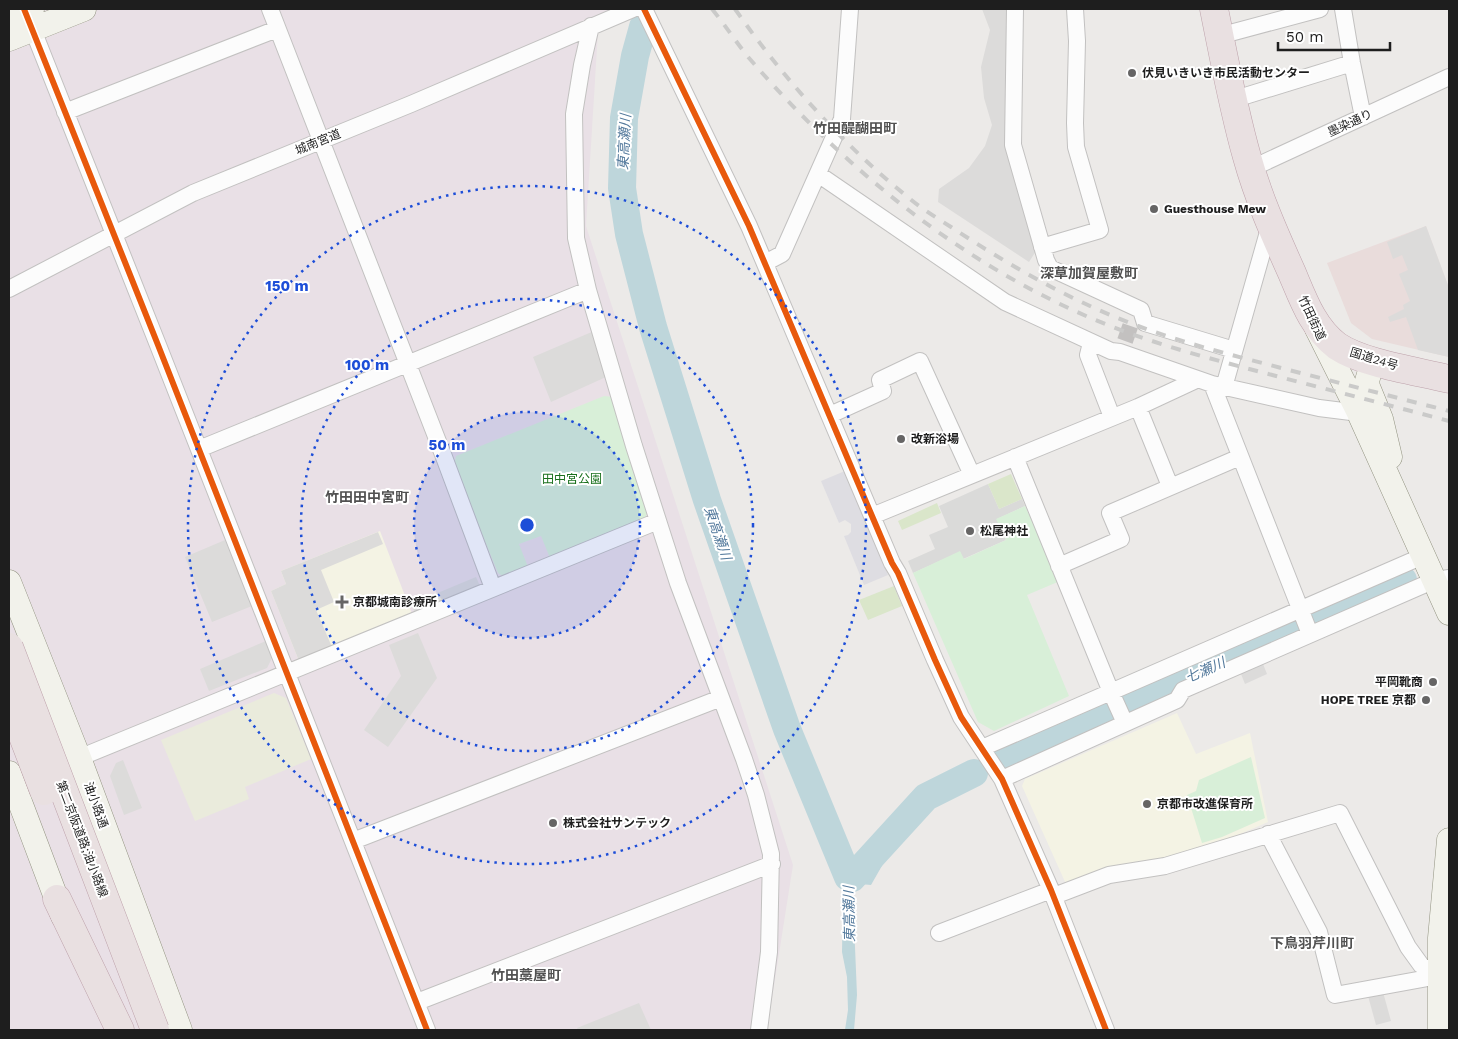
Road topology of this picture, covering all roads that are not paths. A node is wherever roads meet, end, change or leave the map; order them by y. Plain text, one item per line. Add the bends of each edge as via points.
1 (84, 9) edge
2 (270, 9) edge
3 (633, 9) edge
4 (644, 9) edge
5 (850, 9) edge
6 (1015, 9) edge
7 (1075, 9) edge
8 (1214, 9) edge
9 (1320, 9) edge
10 (1343, 9) edge
11 (25, 15) edge
12 (591, 26) junction
13 (277, 29) junction
14 (1219, 36) junction
15 (9, 40) edge
16 (1352, 63) junction
17 (1449, 77) edge
18 (1232, 100) junction
19 (65, 112) junction
20 (1363, 117) junction
21 (321, 141) junction
22 (1250, 168) junction
23 (818, 174) junction
24 (1270, 225) junction
25 (113, 234) junction
26 (1042, 247) junction
27 (765, 263) junction
28 (9, 289) edge
29 (588, 290) junction
30 (1311, 318) junction
31 (1092, 343) junction
32 (1234, 350) junction
33 (1373, 361) junction
34 (408, 364) junction
35 (1449, 379) edge
36 (1196, 380) junction
37 (1218, 386) junction
38 (1138, 407) junction
39 (1359, 413) junction
40 (830, 415) junction
41 (1112, 417) junction
42 (199, 449) junction
43 (1240, 456) junction
44 (1015, 457) junction
45 (972, 475) junction
46 (1170, 486) junction
47 (1394, 490) junction
48 (872, 516) junction
49 (658, 521) junction
50 (1423, 556) junction
51 (1059, 566) junction
52 (1442, 579) edge
53 (9, 582) edge
54 (493, 588) junction
55 (1449, 613) edge
56 (1306, 622) junction
57 (20, 643) edge
58 (1237, 652) junction
59 (286, 672) junction
60 (1178, 679) junction
61 (1113, 697) junction
62 (721, 698) junction
63 (9, 700) edge
64 (1124, 720) junction
65 (982, 748) junction
66 (73, 760) junction
67 (1002, 779) junction
68 (11, 782) edge
69 (1268, 834) junction
70 (1449, 840) edge
71 (353, 841) junction
72 (772, 864) junction
73 (1053, 893) junction
74 (57, 900) junction
75 (940, 933) dead end
76 (1439, 976) junction
77 (417, 1002) junction
78 (107, 1030) edge
79 (120, 1030) edge
80 (135, 1030) edge
81 (155, 1030) edge
82 (166, 1030) edge
83 (180, 1030) edge
84 (427, 1030) edge
85 (760, 1030) edge
86 (1106, 1030) edge
87 (1440, 1030) edge

1 - 11 street
2 - 13 street
3 - 12 street, 城南宮道
4 - 27 street
5 - 23 street via 842,118
6 - 26 street via 1013,145
7 - 26 street via 1076,147 1100,230
8 - 14 highway, 竹田街道
9 - 14 street
10 - 16 street
11 - 15 street
11 - 19 street
12 - 21 street, 城南宮道
12 - 29 street via 574,114 576,238
13 - 19 street
13 - 21 street
14 - 18 highway, 竹田街道
16 - 18 street
16 - 20 street
17 - 20 street, 墨染通り
18 - 22 highway, 竹田街道
19 - 25 street
20 - 22 street, 墨染通り
21 - 25 street, 城南宮道 via 193,193
21 - 34 street
22 - 24 highway, 竹田街道
23 - 27 street via 782,254
23 - 31 street via 1005,302
24 - 30 highway, 竹田街道
24 - 32 street
25 - 28 street, 城南宮道
25 - 42 street
26 - 32 street via 1050,268 1130,313 1141,310 1146,323
27 - 40 street
29 - 34 street
29 - 49 street
30 - 33 highway, 国道24号 via 1347,352
30 - 39 street, 竹田街道
31 - 36 street via 1110,352 1123,346
31 - 41 street via 1088,355
32 - 37 street
33 - 35 highway, 国道24号
33 - 47 street via 1367,381 1381,419
34 - 42 street
34 - 54 street
36 - 37 street
36 - 38 street
37 - 39 street via 1319,408
37 - 43 street
38 - 41 street
38 - 46 street
39 - 47 street, 竹田街道
40 - 45 street via 883,391 880,380 920,361
40 - 48 street
41 - 44 street
42 - 59 street
43 - 46 street
43 - 56 street
44 - 45 street
44 - 51 street
45 - 48 street
46 - 51 street via 1110,512 1120,539
47 - 50 street, 竹田街道
48 - 65 street via 958,709
49 - 54 street
49 - 62 street
50 - 52 street, 竹田街道
50 - 56 street
51 - 61 street
52 - 55 street, 竹田街道
52 - 56 street
53 - 57 street
54 - 59 street
56 - 58 street
56 - 58 street
57 - 66 street, 油小路通
57 - 81 highway, 第二京阪道路;油小路線, bridge
58 - 60 street
58 - 60 street
59 - 66 street
59 - 71 street
60 - 61 street
60 - 64 street via 1177,700
61 - 64 street
61 - 65 street
62 - 71 street
62 - 72 street via 756,795
63 - 80 highway, 第二京阪道路;油小路線, bridge
64 - 67 street
65 - 67 street
66 - 68 street
66 - 82 highway via 114,888
66 - 83 street, 油小路通
67 - 73 street
68 - 74 street
69 - 73 street via 1165,866 1109,875
69 - 76 street via 1340,813 1408,947 1421,965
69 - 76 street via 1319,932 1335,995
70 - 76 street
71 - 77 street
72 - 77 street
72 - 85 street via 769,952
73 - 75 street
73 - 86 street
74 - 78 street
74 - 79 highway
76 - 87 street
77 - 84 street

